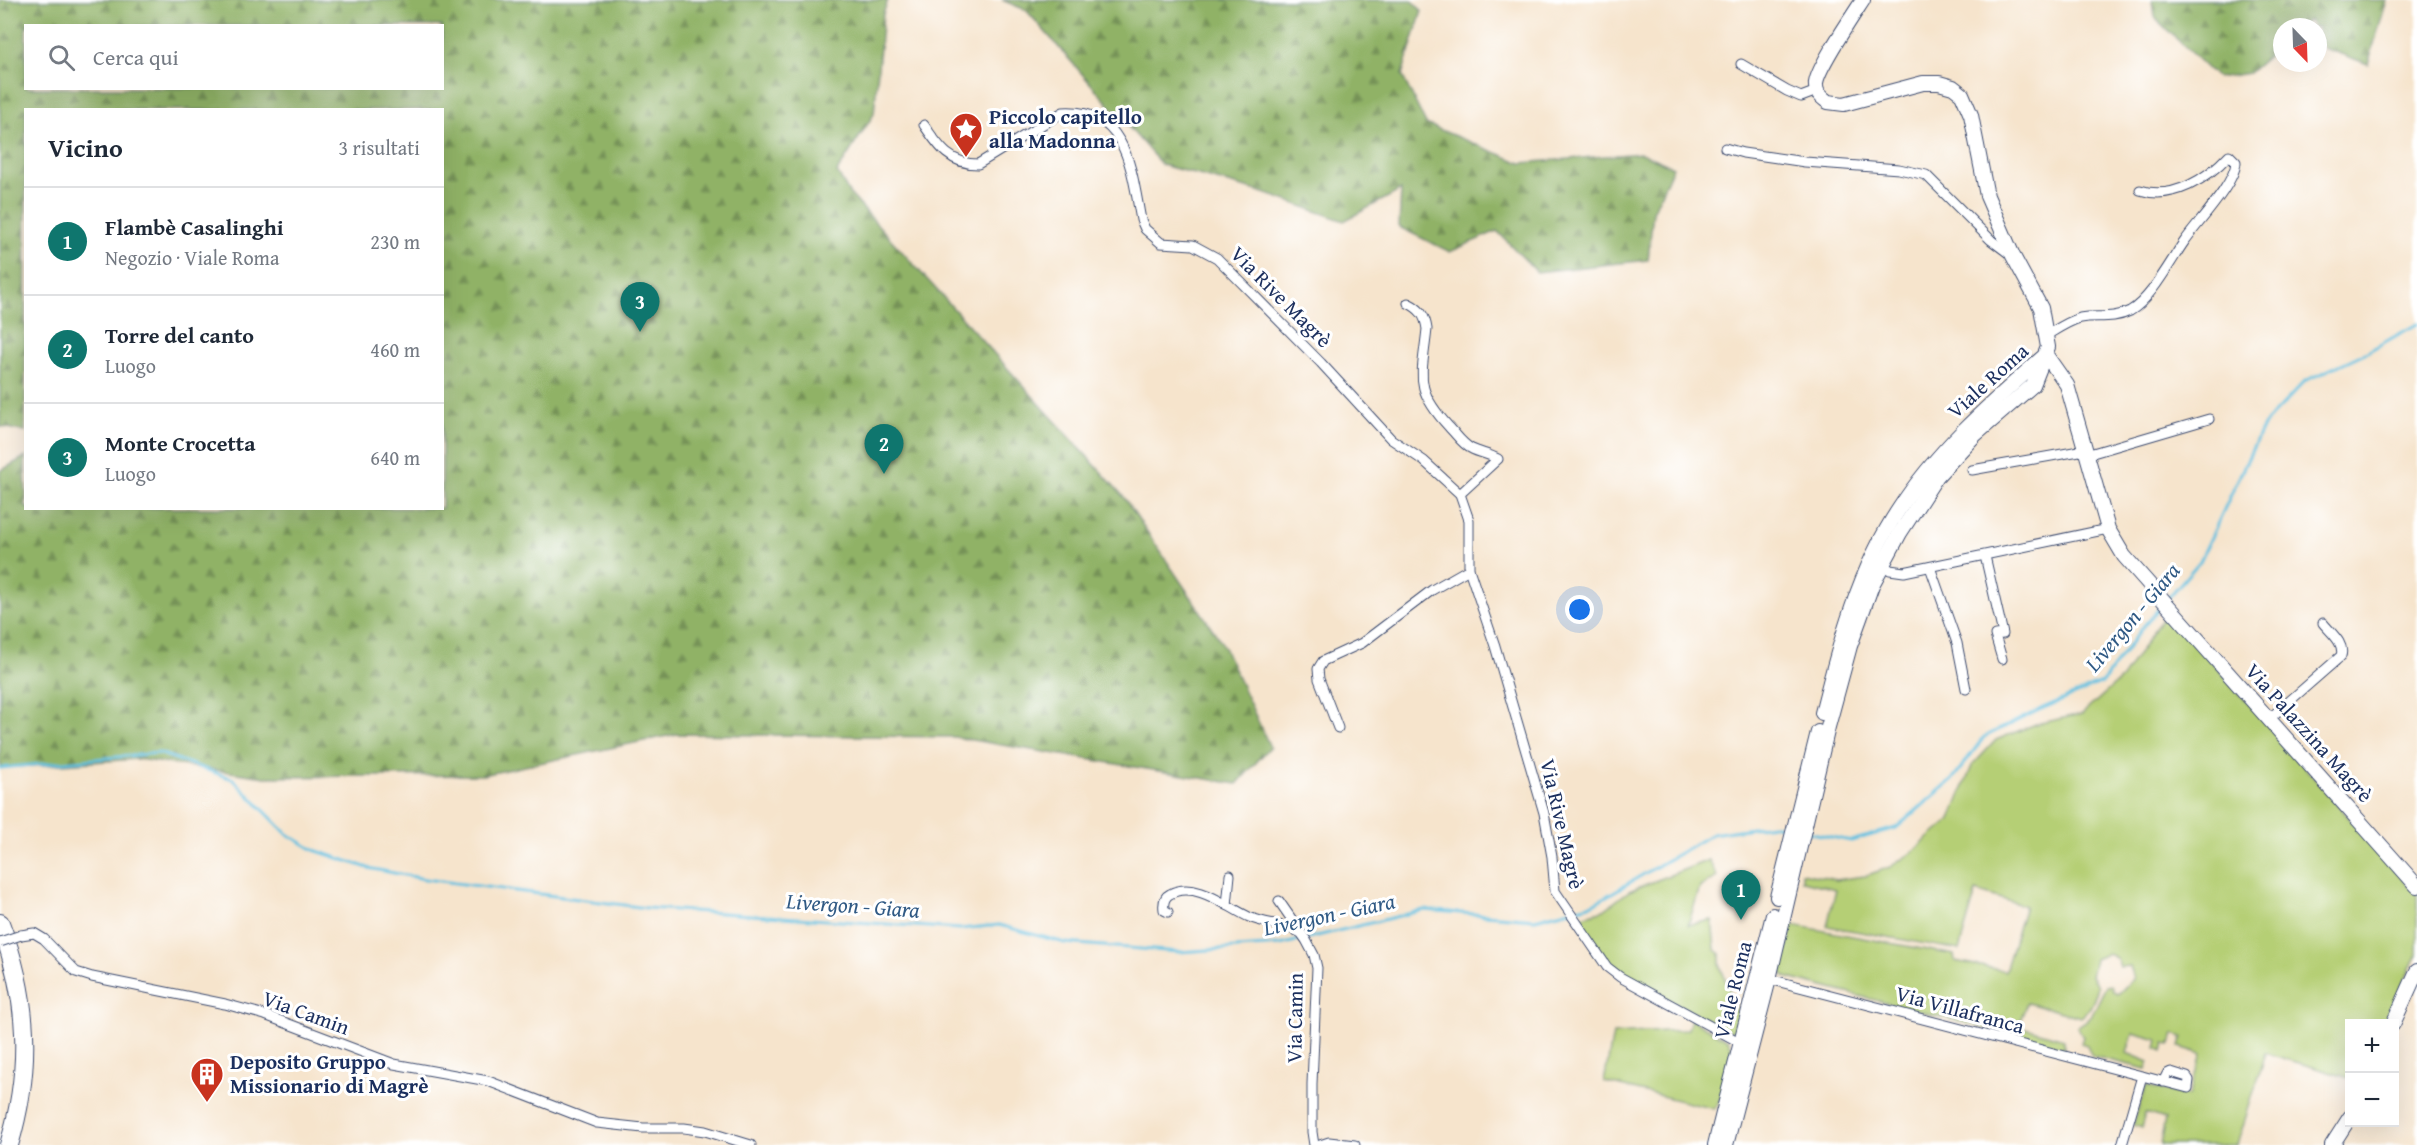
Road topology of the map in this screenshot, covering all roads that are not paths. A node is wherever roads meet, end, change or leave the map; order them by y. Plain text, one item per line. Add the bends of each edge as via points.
1 (1863, 0) edge
2 (1741, 64) dead end
3 (1817, 91) junction
4 (924, 125) dead end
5 (1725, 148) dead end
6 (2140, 190) dead end
7 (2013, 256) junction
8 (1408, 303) dead end
9 (2047, 334) junction
10 (2046, 355) junction
11 (2209, 419) dead end
12 (2085, 453) junction
13 (1972, 470) dead end
14 (1460, 494) junction
15 (2108, 529) junction
16 (1985, 556) junction
17 (1883, 564) junction
18 (1930, 567) junction
19 (1469, 569) junction
20 (2323, 623) dead end
21 (2002, 660) dead end
22 (1966, 689) dead end
23 (2269, 719) junction
24 (1338, 728) dead end
25 (1817, 754) junction
26 (1230, 875) dead end
27 (2417, 886) edge
28 (1279, 902) dead end
29 (1227, 905) junction
30 (1168, 912) dead end
31 (0, 924) edge
32 (1301, 933) junction
33 (0, 942) edge
34 (2417, 971) edge
35 (1763, 978) junction
36 (2395, 1019) edge
37 (1746, 1044) junction
38 (2142, 1076) junction
39 (2163, 1082) dead end
40 (2345, 1124) edge
41 (9, 1145) edge
42 (751, 1145) edge
43 (1314, 1145) edge
44 (1320, 1145) edge
45 (1355, 1145) edge
46 (1715, 1145) edge
47 (1726, 1145) edge
48 (2122, 1145) edge
49 (2332, 1145) edge

1 - 3 main road via 1824,65 1816,83
2 - 3 street via 1801,97
3 - 7 main road via 1828,102 1844,104 1923,82 1953,87 1962,94 1971,115 1987,196
4 - 14 street, Via Rive Magrè via 942,151 966,164 978,164 1063,112 1079,112 1098,119 1123,143 1145,229 1161,243 1193,245 1217,258 1391,439 1424,461
5 - 7 street via 1926,175 1991,240
6 - 9 street via 2161,194 2208,174 2229,155 2236,162 2236,169 2216,200 2139,303 2116,316 2080,318
7 - 9 main road via 2041,308
8 - 14 street via 1418,308 1426,321 1422,386 1428,402 1471,449 1498,459
9 - 10 main road
10 - 12 main road, Via Palazzina Magrè via 2067,385
10 - 17 main road, Viale Roma via 2032,385 1975,435 1937,476
10 - 25 main road, Viale Roma via 1983,410 1930,466 1898,511 1873,559 1837,653
11 - 12 street
12 - 13 street
12 - 15 main road, Via Palazzina Magrè
14 - 19 street, Via Rive Magrè via 1469,520
15 - 16 street
15 - 23 main road, Via Palazzina Magrè via 2124,556
16 - 18 street
16 - 21 street via 2003,634 1995,635
17 - 18 street via 1899,572
17 - 25 main road, Viale Roma via 1850,645
18 - 22 street via 1957,643
19 - 24 street via 1431,590 1362,644 1323,661 1318,669 1319,679
19 - 37 street, Via Rive Magrè via 1531,766 1561,900 1606,967
20 - 23 street via 2340,643 2341,656
23 - 27 main road, Via Palazzina Magrè
25 - 35 main road, Viale Roma
26 - 29 street
28 - 32 street, Via Camin
29 - 30 street via 1200,892 1177,891 1164,900 1164,910
29 - 32 street via 1251,918
31 - 41 highway via 14,961 25,1031 23,1085
32 - 43 street, Via Camin via 1317,968 1312,1084
33 - 42 street, Via Camin, bridge via 34,933 76,972 265,1015 393,1064 488,1081 597,1123 684,1128
34 - 36 main road
35 - 37 main road, Viale Roma
35 - 38 street, Via Villafranca
37 - 46 main road, Viale Roma
37 - 47 main road, Viale Roma
38 - 39 street, Via Villafranca
38 - 48 street
40 - 49 main road
44 - 45 street

